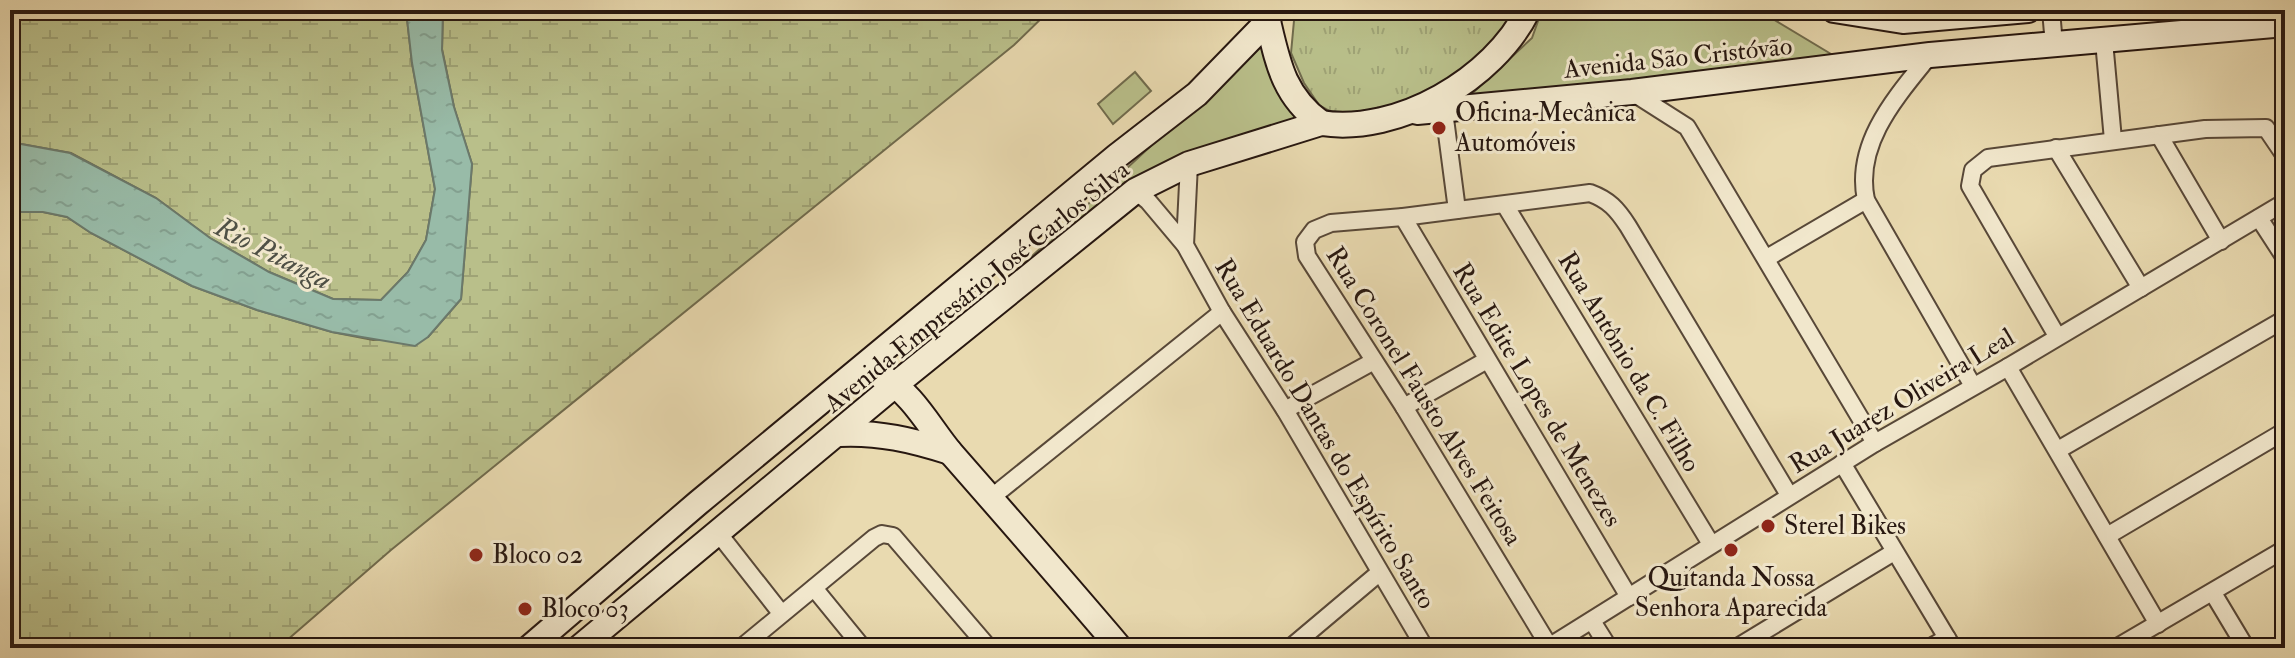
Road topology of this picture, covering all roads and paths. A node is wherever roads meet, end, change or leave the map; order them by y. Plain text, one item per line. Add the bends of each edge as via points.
1 (1528, 10) edge
2 (1834, 10) edge
3 (2028, 10) edge
4 (2051, 10) edge
5 (1269, 16) edge
6 (2285, 24) edge
7 (2104, 41) junction
8 (2054, 45) junction
9 (1930, 55) junction
10 (1632, 92) junction
11 (1444, 111) junction
12 (1411, 112) junction
13 (1321, 123) junction
14 (2159, 135) junction
15 (2113, 140) junction
16 (2056, 148) junction
17 (2285, 156) edge
18 (1189, 164) junction
19 (1135, 191) junction
20 (1866, 200) junction
21 (2285, 202) edge
22 (1505, 205) junction
23 (1457, 210) junction
24 (1403, 217) junction
25 (2259, 218) junction
26 (2221, 241) junction
27 (1185, 245) junction
28 (1767, 258) junction
29 (2285, 258) edge
30 (2141, 288) junction
31 (1222, 312) junction
32 (2285, 319) edge
33 (2057, 336) junction
34 (1487, 360) junction
35 (1374, 361) junction
36 (2008, 367) junction
37 (857, 374) junction
38 (896, 384) junction
39 (1973, 386) junction
40 (1404, 407) junction
41 (1285, 410) junction
42 (2285, 431) edge
43 (839, 434) junction
44 (1875, 443) junction
45 (2058, 450) junction
46 (950, 452) junction
47 (1842, 463) junction
48 (1789, 495) junction
49 (992, 497) junction
50 (719, 534) junction
51 (2107, 536) junction
52 (1711, 544) junction
53 (2285, 549) edge
54 (1894, 552) junction
55 (1379, 573) junction
56 (814, 588) junction
57 (2213, 593) junction
58 (1629, 597) junction
59 (781, 613) junction
60 (1592, 621) junction
61 (2158, 624) junction
62 (1950, 643) edge
63 (586, 645) edge
64 (2123, 646) edge
65 (1548, 647) edge
66 (529, 648) edge
67 (741, 648) edge
68 (863, 648) edge
69 (989, 648) edge
70 (1120, 648) edge
71 (1290, 648) edge
72 (1425, 648) edge
73 (1609, 648) edge
74 (1736, 648) edge
75 (1929, 648) edge
76 (2246, 648) edge

1 - 12 main road, Avenida Empresário José Carlos Silva via 1490,61
2 - 3 main road via 1903,21
4 - 8 street
5 - 13 main road via 1290,90
5 - 37 main road, Avenida Empresário José Carlos Silva via 1197,94
6 - 7 main road, Avenida São Cristóvão
7 - 8 main road, Avenida São Cristóvão
7 - 15 street
8 - 9 main road, Avenida São Cristóvão
9 - 10 main road, Avenida São Cristóvão
9 - 20 street via 1897,96 1872,140 1863,185
10 - 11 main road, Avenida São Cristóvão
10 - 28 street via 1687,127
11 - 12 main road, Avenida São Cristóvão
11 - 23 street
12 - 13 main road, Avenida Empresário José Carlos Silva via 1342,125
13 - 18 main road, Avenida Empresário José Carlos Silva
14 - 15 street
14 - 17 street via 2260,127 2269,131
14 - 26 street
15 - 16 street
16 - 30 street
16 - 33 street via 1984,159 1973,170 1970,186
18 - 19 main road, Avenida Empresário José Carlos Silva
18 - 27 street, Rua Eduardo Dantas do Espírito Santo
19 - 27 street, Rua Eduardo Dantas do Espírito Santo
19 - 38 main road, Avenida Empresário José Carlos Silva
20 - 28 street
20 - 39 street
21 - 25 street, Rua Juarez Oliveira Leal
22 - 23 street, Rua Coronel Fausto Alves Feitosa
22 - 48 street, Rua Coronel Fausto Alves Feitosa via 1590,193 1612,203
22 - 52 street, Rua Antônio da C. Filho
23 - 24 street, Rua Coronel Fausto Alves Feitosa
24 - 34 street, Rua Edite Lopes de Menezes
24 - 35 street, Rua Coronel Fausto Alves Feitosa via 1331,223 1314,230 1305,242 1307,256
25 - 26 street, Rua Juarez Oliveira Leal
25 - 29 street
26 - 30 street, Rua Juarez Oliveira Leal
27 - 31 street, Rua Eduardo Dantas do Espírito Santo
28 - 44 street
30 - 33 street, Rua Juarez Oliveira Leal
31 - 41 street, Rua Eduardo Dantas do Espírito Santo
31 - 49 street
32 - 45 street
33 - 36 street, Rua Juarez Oliveira Leal
34 - 40 street
34 - 58 street, Rua Edite Lopes de Menezes
35 - 40 street, Rua Coronel Fausto Alves Feitosa
35 - 41 street
36 - 39 street, Rua Juarez Oliveira Leal
36 - 45 street
37 - 38 main road via 874,373
37 - 66 main road, Avenida Empresário José Carlos Silva
38 - 43 main road, Avenida Empresário José Carlos Silva
38 - 46 main road
39 - 44 street, Rua Juarez Oliveira Leal
40 - 65 street, Rua Coronel Fausto Alves Feitosa
41 - 55 street, Rua Eduardo Dantas do Espírito Santo
42 - 51 street
43 - 46 main road via 882,434
43 - 50 main road, Avenida Empresário José Carlos Silva
44 - 47 street, Rua Juarez Oliveira Leal
45 - 51 street
46 - 49 main road
47 - 48 street, Rua Juarez Oliveira Leal
47 - 54 street
48 - 52 street, Rua Juarez Oliveira Leal
49 - 70 main road
50 - 59 street
50 - 63 main road, Avenida Empresário José Carlos Silva
51 - 61 street
52 - 58 street, Rua Juarez Oliveira Leal
53 - 57 street
54 - 62 street
54 - 74 street
55 - 71 street
55 - 72 street, Rua Eduardo Dantas do Espírito Santo
56 - 59 street
56 - 68 street
56 - 69 street via 878,536 893,536
57 - 61 street
57 - 76 street
58 - 60 street, Rua Juarez Oliveira Leal
59 - 67 street
60 - 65 street, Rua Juarez Oliveira Leal
60 - 73 street
61 - 64 street
62 - 75 street

